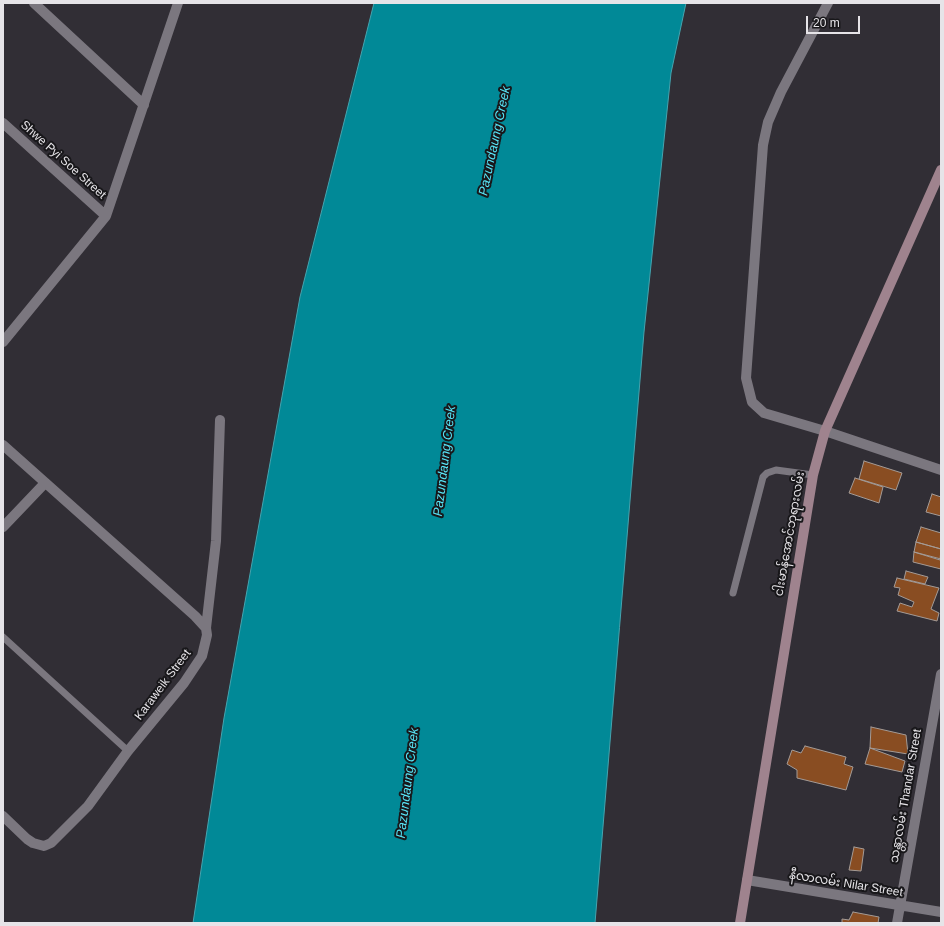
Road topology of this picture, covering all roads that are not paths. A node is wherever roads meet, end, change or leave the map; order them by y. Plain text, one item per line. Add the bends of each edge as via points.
1 (34, 3) edge
2 (178, 3) edge
3 (828, 3) edge
4 (144, 104) junction
5 (3, 123) edge
6 (941, 170) edge
7 (106, 216) junction
8 (3, 342) edge
9 (220, 420) dead end
10 (825, 431) junction
11 (3, 444) edge
12 (941, 470) edge
13 (813, 476) junction
14 (45, 483) junction
15 (3, 527) edge
16 (733, 593) dead end
17 (206, 628) junction
18 (3, 637) edge
19 (941, 674) edge
20 (128, 750) junction
21 (3, 816) edge
22 (747, 880) junction
23 (900, 906) junction
24 (941, 912) edge
25 (740, 923) edge
26 (897, 923) edge

1 - 4 street
2 - 4 street
3 - 10 street via 780,92 768,122 763,145 746,378 752,402 764,413
4 - 7 street
5 - 7 street, Shwe Pyi Soe Street
6 - 10 main road, ငါးမာန်အောင်ဘုရားလမ်း
7 - 8 street
9 - 17 street, Karaweik Street via 216,540
10 - 12 street
10 - 13 main road, ငါးမာန်အောင်ဘုရားလမ်း
11 - 14 street
13 - 16 lane via 776,470 763,477
13 - 22 main road, ငါးမာန်အောင်ဘုရားလမ်း
14 - 15 street
14 - 17 street
17 - 20 street, Karaweik Street via 207,640 202,656 184,683
18 - 20 lane
19 - 23 street, သန္တာလမ်း Thandar Street
20 - 21 street, Karaweik Street via 88,806 48,845 33,843
22 - 23 street, နီလာလမ်း Nilar Street
22 - 25 main road, ငါးမာန်အောင်ဘုရားလမ်း
23 - 24 street, နီလာလမ်း Nilar Street
23 - 26 street, သန္တာလမ်း Thandar Street

